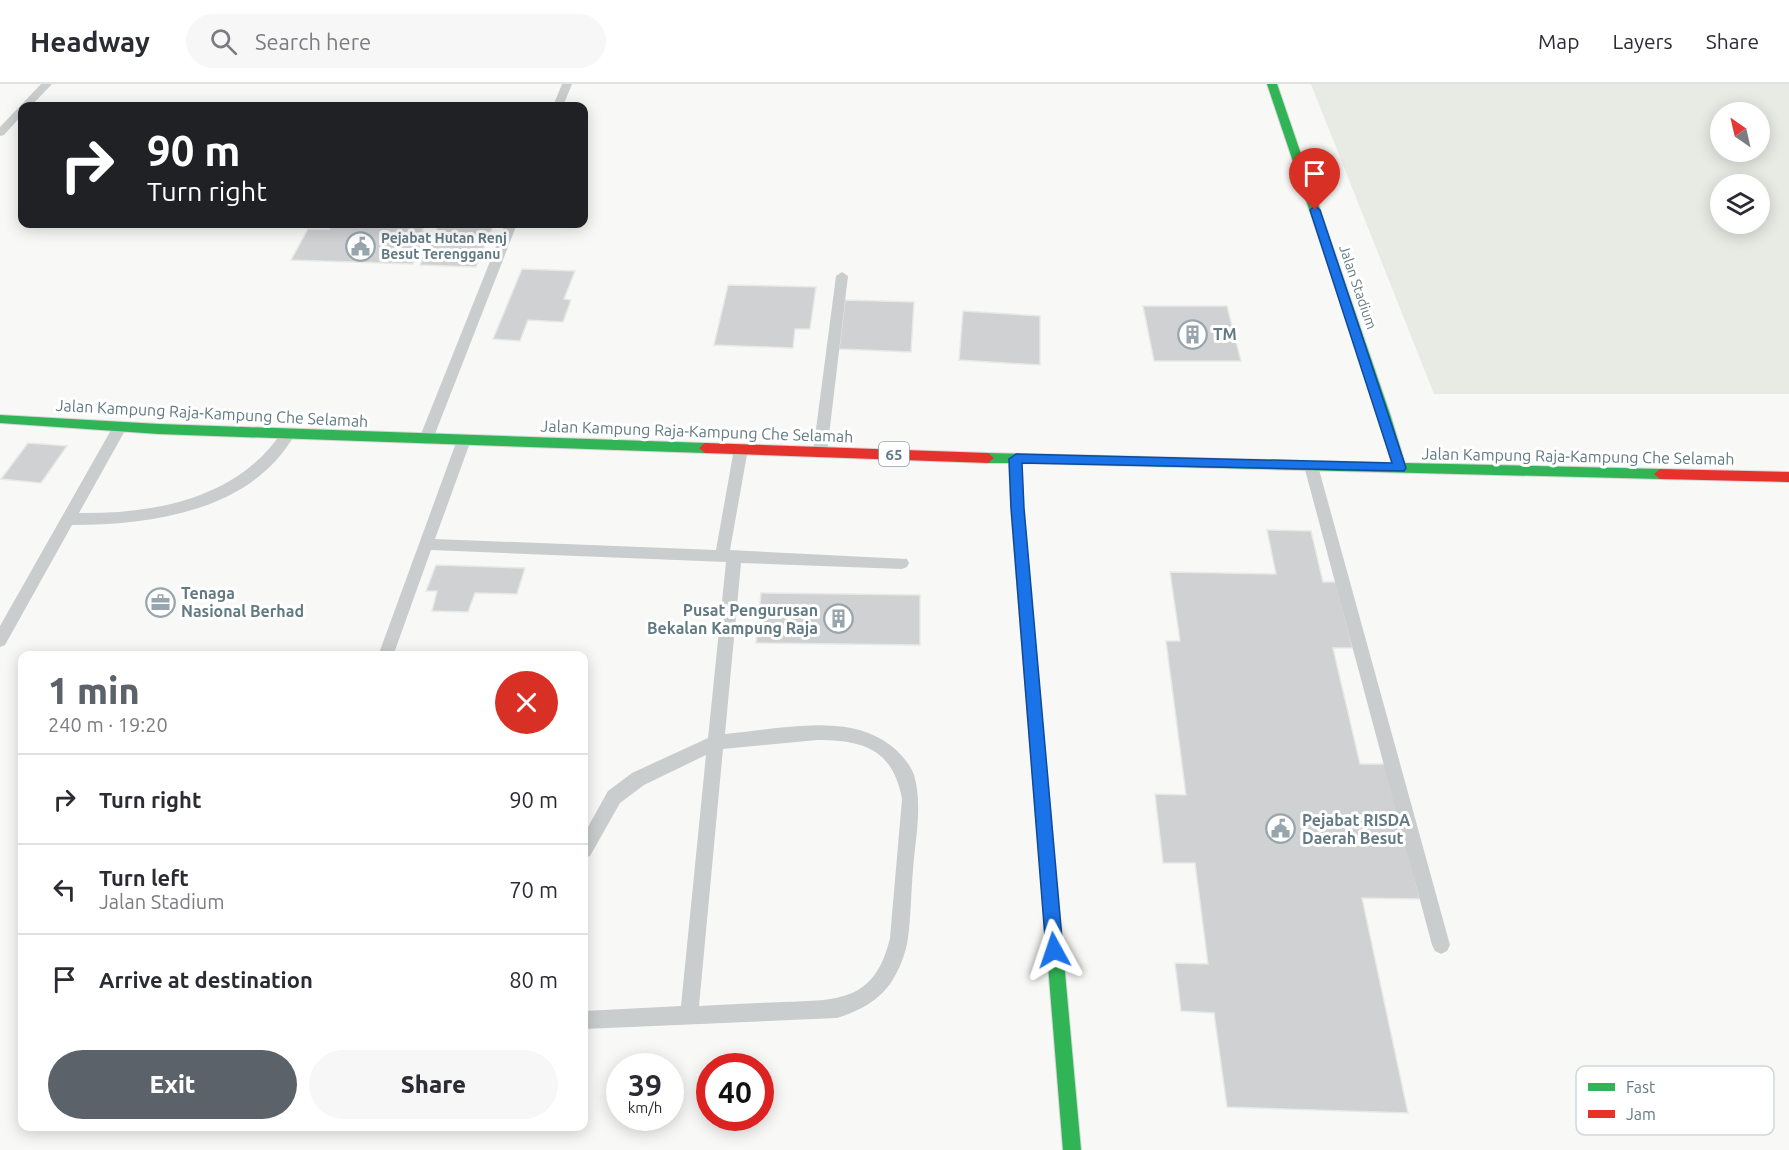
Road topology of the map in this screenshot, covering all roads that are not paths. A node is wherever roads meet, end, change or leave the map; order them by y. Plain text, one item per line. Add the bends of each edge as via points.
1 (47, 84) edge
2 (567, 84) edge
3 (1272, 84) edge
4 (30, 102) edge
5 (560, 102) edge
6 (18, 114) edge
7 (0, 133) edge
8 (509, 228) edge
9 (842, 276) dead end
10 (1, 420) edge
11 (120, 426) junction
12 (288, 434) junction
13 (426, 439) junction
14 (464, 440) junction
15 (741, 449) junction
16 (820, 452) junction
17 (1016, 459) junction
18 (1311, 466) junction
19 (1400, 468) junction
20 (1789, 477) edge
21 (68, 519) junction
22 (425, 544) junction
23 (728, 556) junction
24 (902, 564) dead end
25 (0, 640) edge
26 (387, 651) edge
27 (716, 741) junction
28 (588, 843) edge
29 (1441, 945) dead end
30 (689, 1015) junction
31 (588, 1020) edge
32 (1069, 1145) edge

1 - 4 lane
2 - 5 lane
3 - 19 main road, Jalan Stadium
6 - 7 lane
8 - 13 lane
9 - 16 lane
10 - 11 main road, Jalan Kampung Raja-Kampung Che Selamah / 65
11 - 12 main road, Jalan Kampung Raja-Kampung Che Selamah / 65
11 - 21 lane
12 - 13 main road, Jalan Kampung Raja-Kampung Che Selamah / 65
12 - 21 lane via 262,466 203,499 126,518
13 - 14 main road, Jalan Kampung Raja-Kampung Che Selamah / 65
14 - 15 main road, Jalan Kampung Raja-Kampung Che Selamah / 65
14 - 22 lane
15 - 16 main road, Jalan Kampung Raja-Kampung Che Selamah / 65
15 - 23 lane
16 - 17 main road, Jalan Kampung Raja-Kampung Che Selamah / 65
17 - 18 main road, Jalan Kampung Raja-Kampung Che Selamah / 65
17 - 32 main road
18 - 19 main road, Jalan Kampung Raja-Kampung Che Selamah / 65
18 - 29 lane
19 - 20 main road, Jalan Kampung Raja-Kampung Che Selamah / 65
21 - 25 lane
22 - 23 lane
22 - 26 lane
23 - 24 lane
23 - 27 lane
27 - 28 lane via 638,779 614,796
27 - 30 lane
27 - 30 lane via 840,733 859,736 892,756 906,776 910,799 899,939 897,953 880,984 853,1005 837,1009
30 - 31 lane

